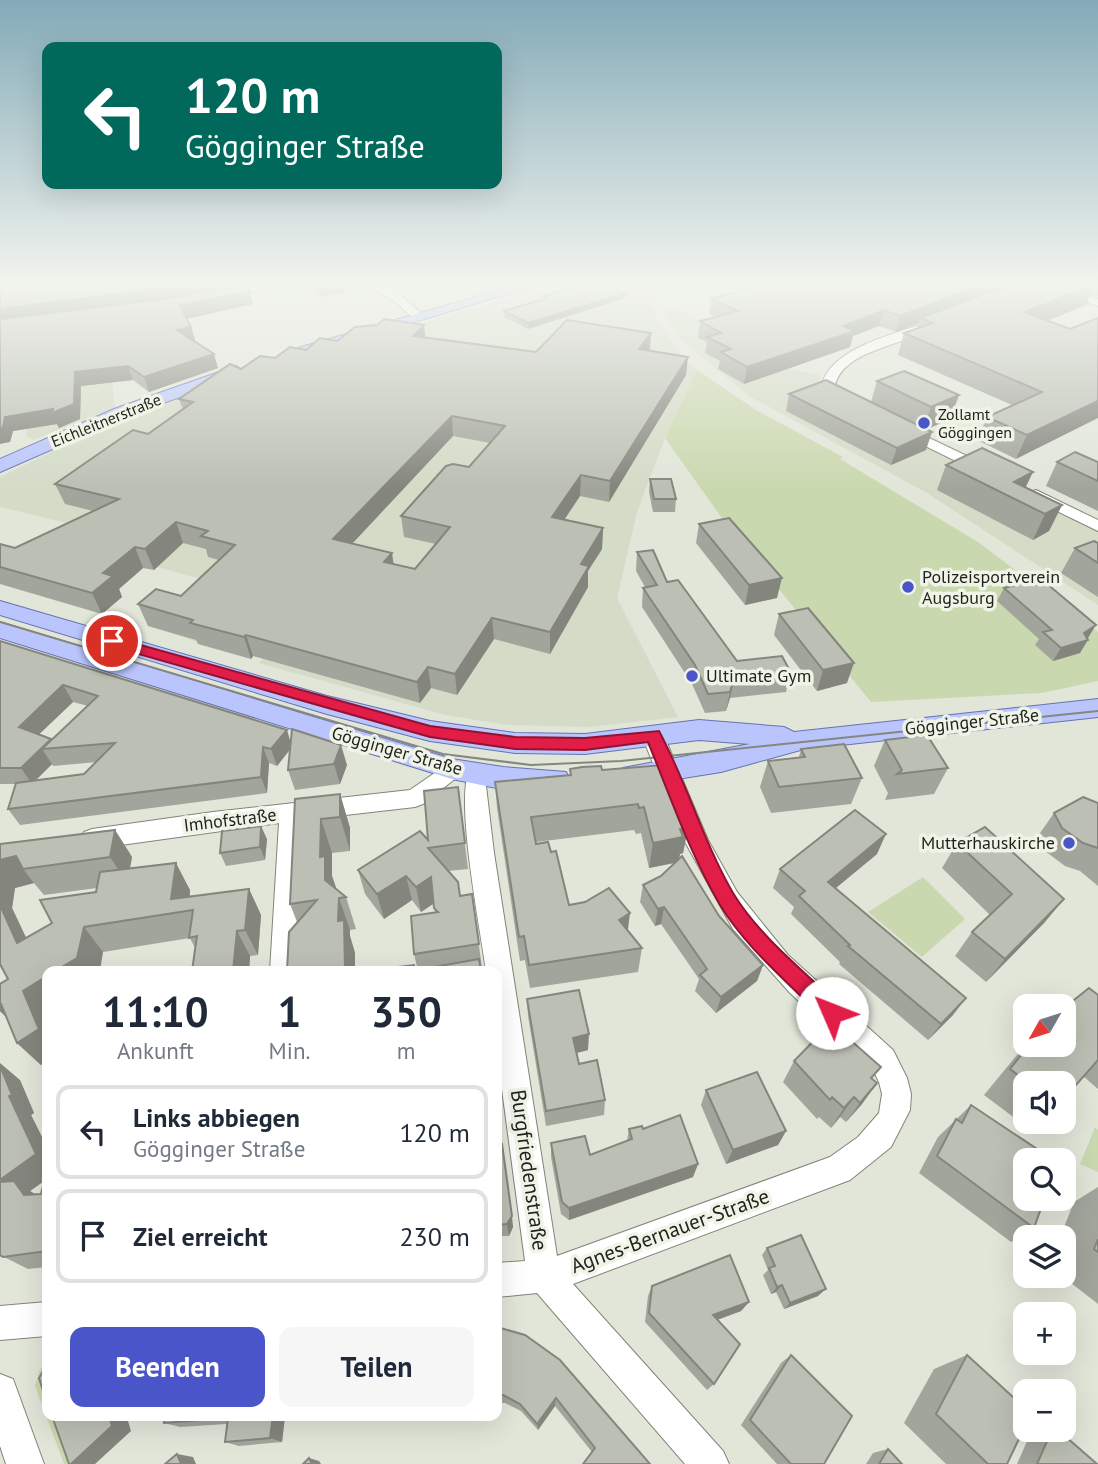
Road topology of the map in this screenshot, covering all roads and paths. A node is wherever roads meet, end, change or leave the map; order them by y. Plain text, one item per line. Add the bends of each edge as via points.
1 (303, 351) edge
2 (865, 351) edge
3 (281, 358) edge
4 (256, 365) edge
5 (856, 406) edge
6 (888, 422) edge
7 (0, 466) edge
8 (997, 476) edge
9 (1019, 487) edge
10 (1098, 526) edge
11 (0, 608) edge
12 (0, 630) edge
13 (1098, 708) edge
14 (653, 736) junction
15 (804, 739) junction
16 (666, 770) junction
17 (465, 772) junction
18 (291, 812) junction
19 (74, 842) edge
20 (283, 966) edge
21 (499, 966) edge
22 (502, 989) edge
23 (544, 1276) junction
24 (502, 1280) edge
25 (42, 1319) edge
26 (0, 1323) edge
27 (0, 1392) edge
28 (25, 1464) edge
29 (710, 1464) edge

1 - 3 main road
2 - 5 street via 833,369 827,381 828,387
4 - 7 main road, Eichleitnerstraße via 120,413
6 - 8 street
9 - 10 street
11 - 14 main road, Gögginger Straße via 430,732 515,743 585,744
12 - 17 main road, Gögginger Straße
13 - 15 main road, Gögginger Straße
14 - 15 main road, Gögginger Straße via 699,730
14 - 16 street, Agnes-Bernauer-Straße
15 - 16 main road, Gögginger Straße via 721,762
16 - 17 main road, Gögginger Straße via 539,781
16 - 23 street, Agnes-Bernauer-Straße via 698,843 736,912 784,966 883,1060 899,1093 895,1112 869,1151 839,1169
17 - 18 street, Imhofstraße via 415,798
17 - 21 street, Burgfriedenstraße via 475,786
18 - 19 street, Imhofstraße
18 - 20 street
22 - 23 street, Burgfriedenstraße
23 - 24 street, Agnes-Bernauer-Straße
23 - 29 street, Burgfriedenstraße
25 - 26 street
27 - 28 street

